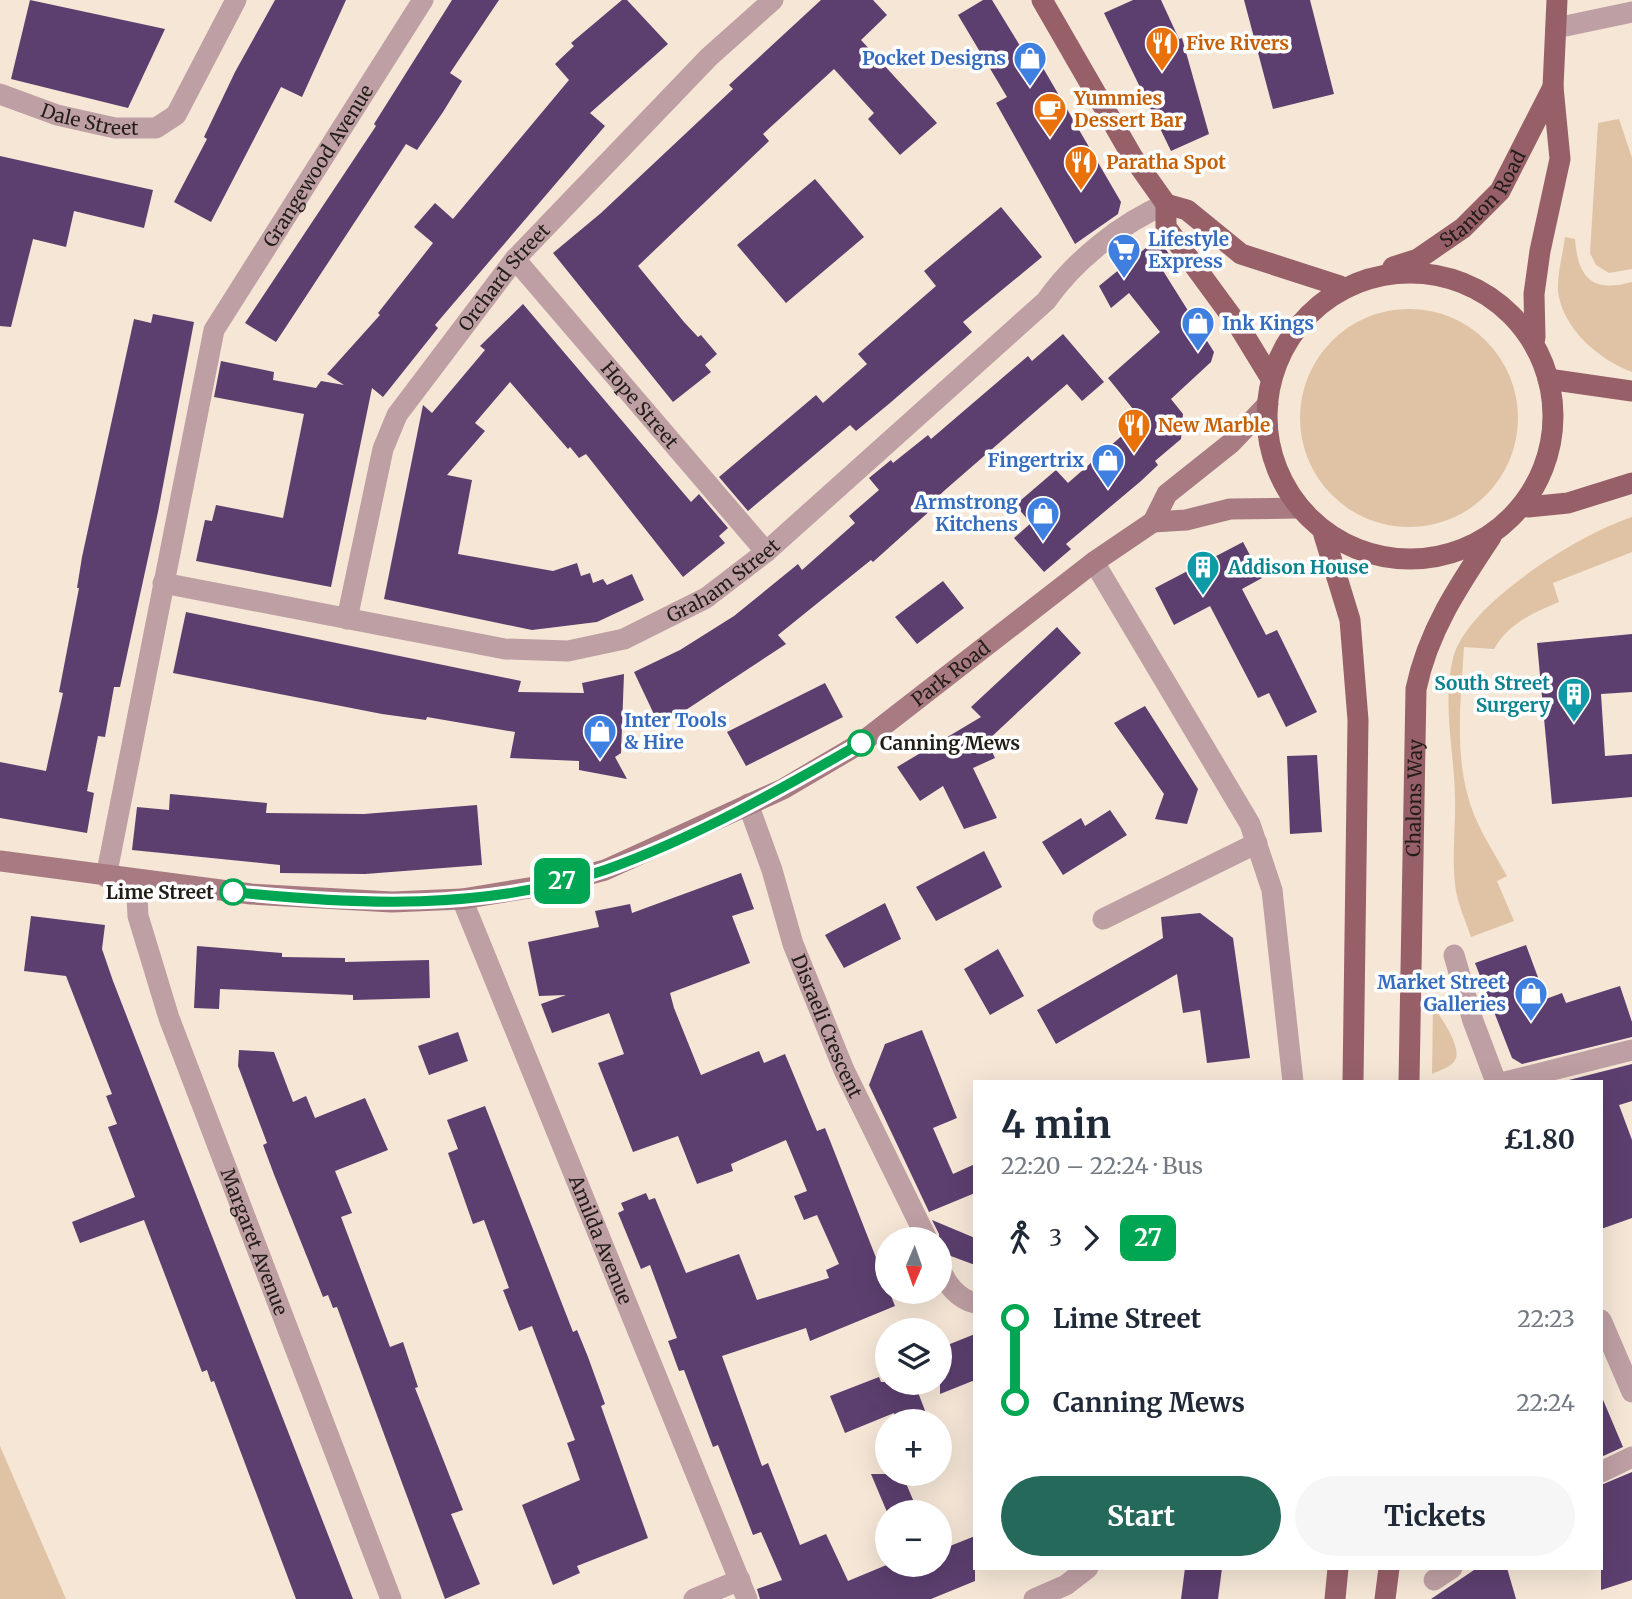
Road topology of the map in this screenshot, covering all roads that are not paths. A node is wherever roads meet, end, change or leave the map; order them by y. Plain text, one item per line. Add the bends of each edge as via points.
1 (236, 0) edge
2 (423, 0) edge
3 (773, 0) edge
4 (1042, 0) edge
5 (1557, 0) edge
6 (1632, 12) edge
7 (1556, 28) junction
8 (1553, 87) junction
9 (0, 94) edge
10 (1166, 204) junction
11 (515, 259) junction
12 (1374, 273) junction
13 (1340, 286) junction
14 (1535, 338) junction
15 (1270, 377) junction
16 (1548, 379) junction
17 (1632, 391) edge
18 (1268, 404) junction
19 (1632, 483) edge
20 (1528, 507) junction
21 (1299, 508) junction
22 (1153, 522) junction
23 (1325, 535) junction
24 (1492, 536) junction
25 (766, 552) junction
26 (1094, 562) junction
27 (163, 583) junction
28 (347, 619) junction
29 (748, 804) junction
30 (1257, 843) junction
31 (0, 861) edge
32 (107, 877) junction
33 (136, 880) junction
34 (462, 899) junction
35 (1103, 919) dead end
36 (1454, 955) dead end
37 (1632, 1050) edge
38 (1293, 1080) edge
39 (1353, 1080) edge
40 (1409, 1080) edge
41 (1493, 1080) edge
42 (921, 1227) edge
43 (952, 1288) edge
44 (973, 1303) edge
45 (1603, 1330) edge
46 (1607, 1350) edge
47 (1632, 1392) edge
48 (1632, 1457) edge
49 (1603, 1471) edge
50 (1085, 1570) edge
51 (1338, 1570) edge
52 (1389, 1570) edge
53 (1449, 1570) edge
54 (1434, 1580) dead end
55 (743, 1589) edge
56 (391, 1599) edge
57 (694, 1599) edge
58 (1034, 1599) edge
59 (1335, 1599) edge
60 (1385, 1599) edge

1 - 9 street, Dale Street via 176,116 156,128 115,128 57,115
2 - 27 street, Grangewood Avenue via 214,330
3 - 11 street, Orchard Street via 709,57
4 - 10 main road via 1132,156
5 - 7 main road, Stanton Road
6 - 7 street
7 - 8 main road, Stanton Road
8 - 12 main road, Stanton Road via 1511,173 1486,206 1418,259
8 - 14 main road, Stanton Road via 1560,159 1540,251 1534,294
10 - 13 main road via 1187,210 1241,254
10 - 15 main road via 1166,227
10 - 25 street, Graham Street via 1140,215 1063,278 1046,301
11 - 25 street, Hope Street
11 - 28 street, Orchard Street via 391,424
12 - 13 main road, Stanton Road
12 - 14 main road via 1407,272 1456,282 1503,308
13 - 15 main road via 1307,315
14 - 16 main road
15 - 18 main road
16 - 17 main road
16 - 20 main road via 1549,439 1538,488
18 - 21 main road via 1275,462
18 - 22 street via 1231,443 1167,494
19 - 20 main road via 1568,503
20 - 24 main road
21 - 22 street via 1230,509 1186,520
21 - 23 main road
22 - 26 street, Park Road
23 - 24 main road via 1392,557 1419,558 1450,556
23 - 39 main road via 1350,620 1358,720
24 - 40 main road, Chalons Way via 1448,601 1422,659 1416,689
25 - 28 street, Graham Street via 681,613 624,639 568,651 505,649
26 - 29 street, Park Road via 861,743
26 - 30 street via 1218,767
27 - 28 street, Graham Street
27 - 32 street
29 - 34 street, Park Road via 605,870
29 - 42 street, Disraeli Crescent via 793,944 844,1070
30 - 35 street
30 - 38 street via 1272,890
31 - 32 street, Park Road
32 - 33 street, Park Road
33 - 34 street, Park Road via 317,899
33 - 56 street, Margaret Avenue via 138,916 169,1018
34 - 55 street, Amilda Avenue
36 - 41 street
37 - 41 street
43 - 44 street
45 - 46 street
46 - 47 street
48 - 49 street
50 - 58 street via 1066,1585
51 - 59 main road
52 - 60 main road
53 - 54 street
55 - 57 street, Amilda Avenue

